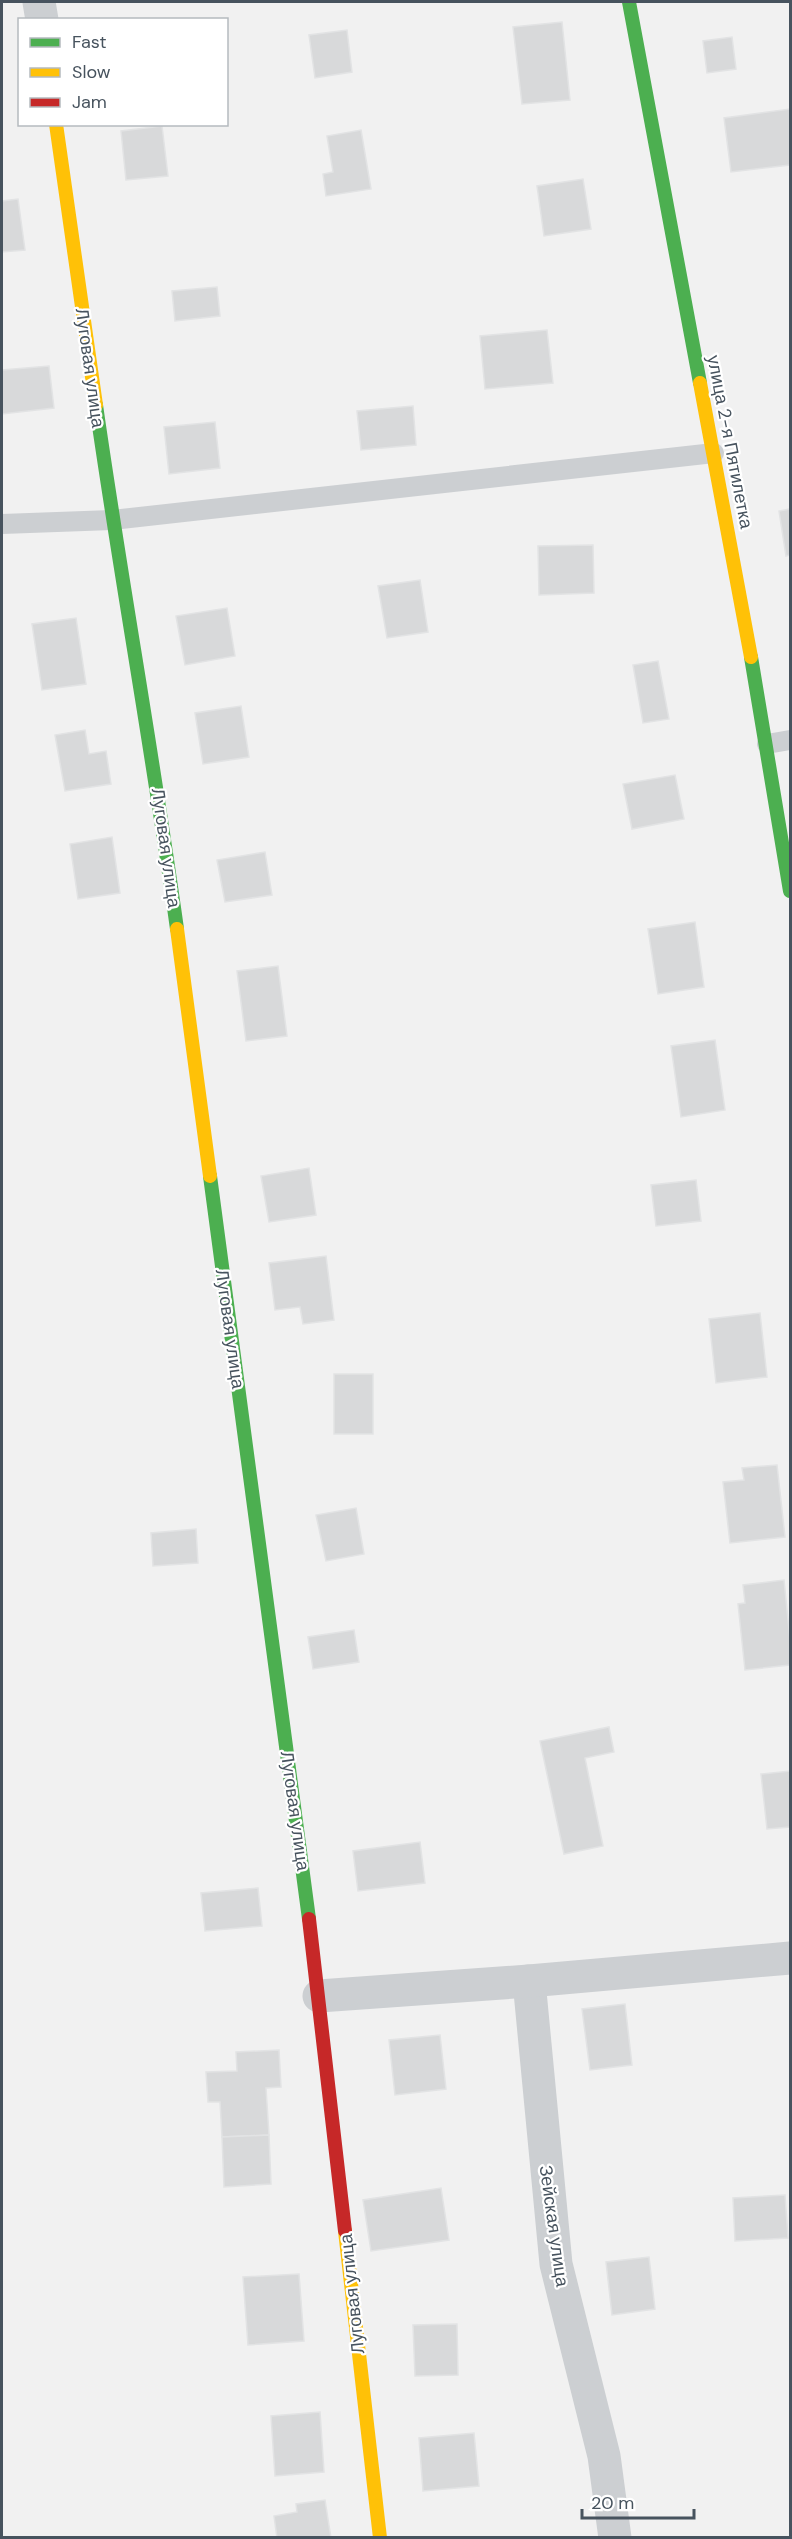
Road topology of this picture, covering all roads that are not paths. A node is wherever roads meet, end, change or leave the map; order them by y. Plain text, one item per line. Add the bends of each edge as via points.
1 (39, 2) edge
2 (629, 2) edge
3 (42, 18) edge
4 (56, 126) edge
5 (714, 453) junction
6 (112, 520) junction
7 (2, 524) edge
8 (790, 740) edge
9 (767, 744) junction
10 (790, 891) edge
11 (790, 1958) edge
12 (529, 1981) junction
13 (319, 1996) junction
14 (380, 2538) edge
15 (615, 2538) edge

1 - 3 street
2 - 5 street, улица 2-я Пятилетка
4 - 6 street, Луговая улица
5 - 6 lane
5 - 9 street, улица 2-я Пятилетка
6 - 7 lane
6 - 13 street, Луговая улица via 158,788
8 - 9 lane
9 - 10 street, улица 2-я Пятилетка
11 - 12 street
12 - 13 street
12 - 15 street, Зейская улица via 556,2264 604,2456
13 - 14 street, Луговая улица

